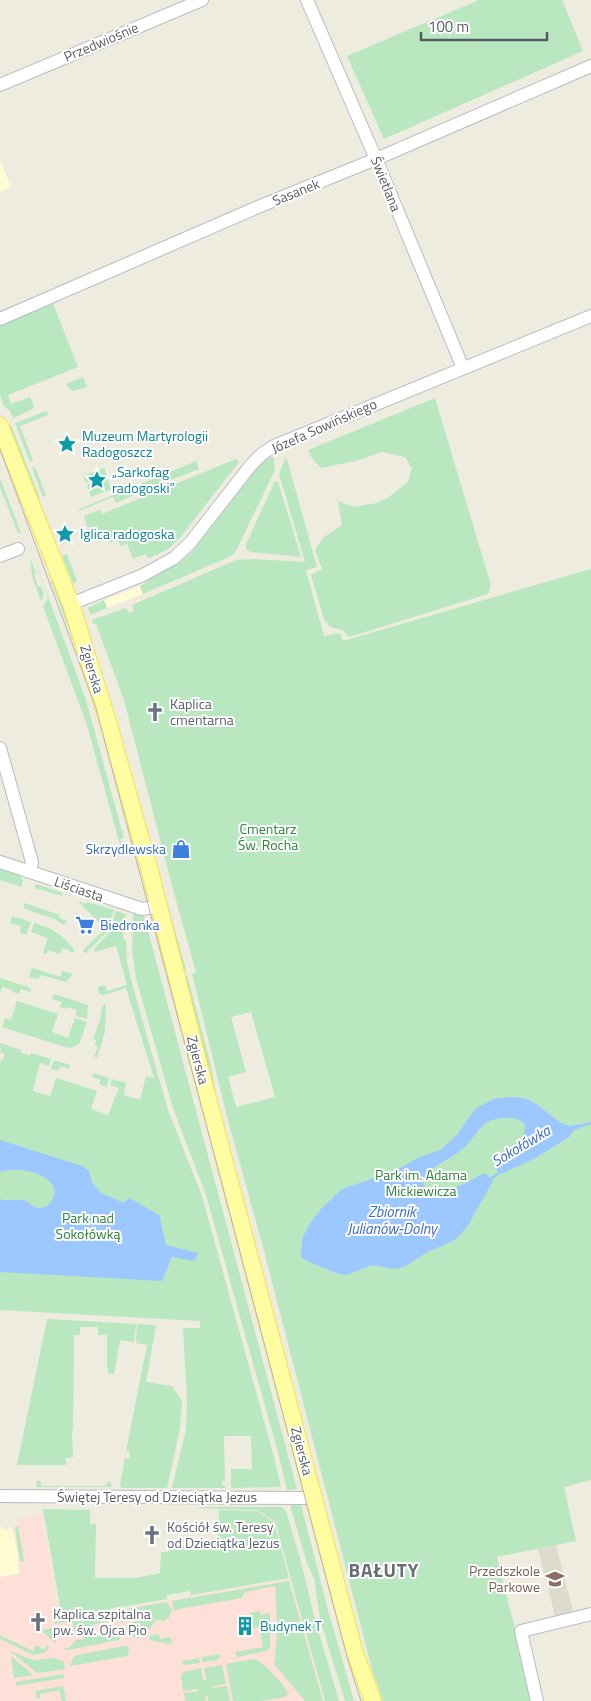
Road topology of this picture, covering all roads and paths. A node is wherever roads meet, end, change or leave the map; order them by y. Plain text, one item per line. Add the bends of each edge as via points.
1 (202, 0) edge
2 (307, 0) edge
3 (591, 66) edge
4 (0, 85) edge
5 (376, 159) junction
6 (591, 316) edge
7 (0, 319) edge
8 (463, 368) junction
9 (0, 426) edge
10 (18, 549) dead end
11 (0, 556) edge
12 (71, 604) junction
13 (0, 748) edge
14 (0, 862) edge
15 (30, 872) junction
16 (159, 906) junction
17 (0, 1496) edge
18 (314, 1497) junction
19 (591, 1614) edge
20 (373, 1701) edge
21 (537, 1701) edge

1 - 4 street, Przedwiośnie
2 - 5 street, Świetlana
3 - 5 street, Sasanek
5 - 7 street, Sasanek
5 - 8 street, Świetlana
6 - 8 street, Józefa Sowińskiego
8 - 12 street, Józefa Sowińskiego via 274,446 251,465 195,537 174,558
9 - 12 main road, Zgierska
10 - 11 street
12 - 16 main road, Zgierska via 109,725
13 - 15 street via 32,862
14 - 15 street, Liściasta
15 - 16 street, Liściasta via 142,909
16 - 18 main road, Zgierska
17 - 18 street, Świętej Teresy od Dzieciątka Jezus
18 - 20 main road, Zgierska via 354,1650
19 - 21 street via 521,1632

